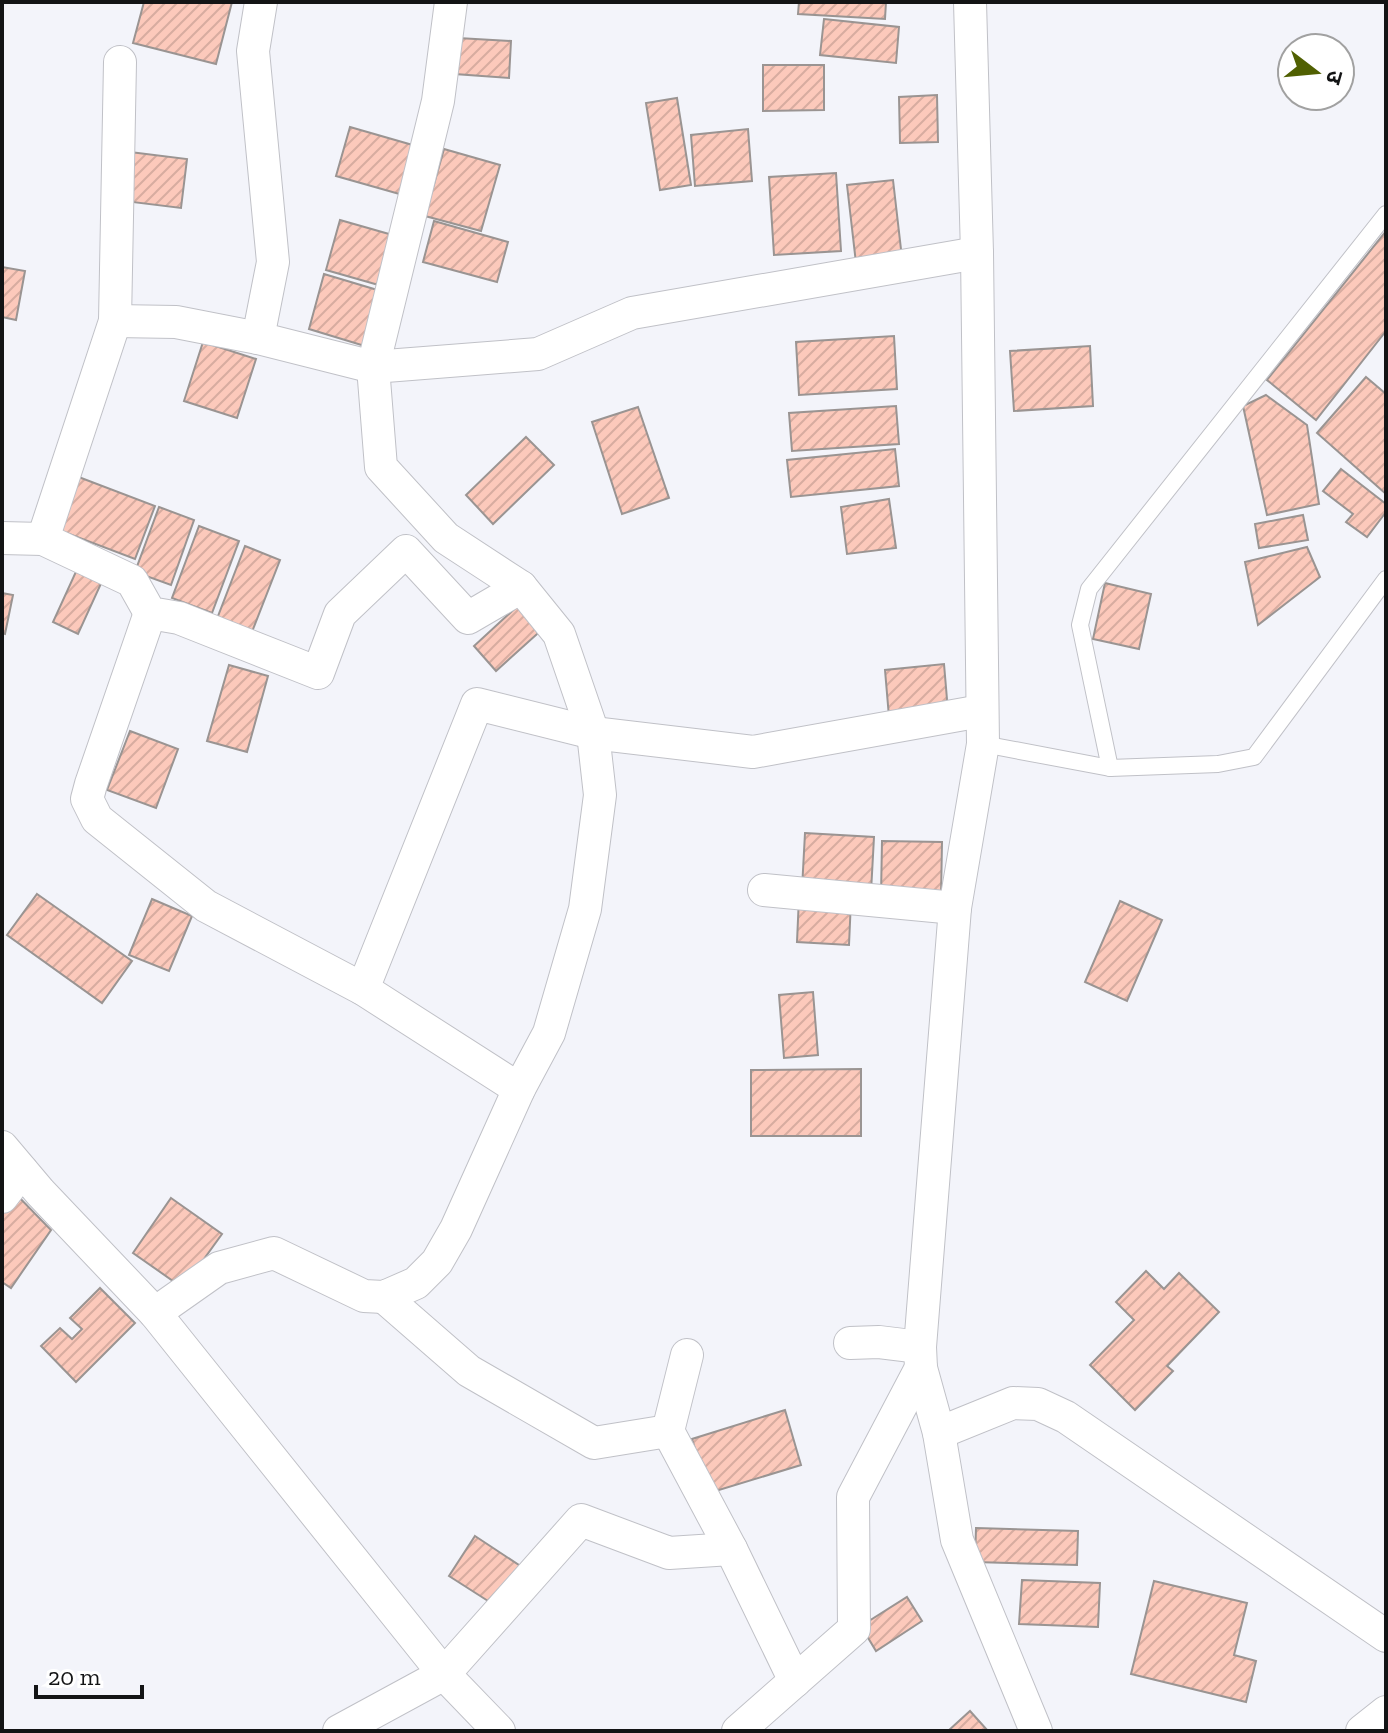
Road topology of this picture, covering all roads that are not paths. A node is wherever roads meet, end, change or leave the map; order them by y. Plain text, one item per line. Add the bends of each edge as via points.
1 (261, 2) edge
2 (451, 2) edge
3 (970, 2) edge
4 (120, 62) dead end
5 (1386, 214) edge
6 (977, 253) junction
7 (115, 321) junction
8 (258, 338) junction
9 (373, 367) junction
10 (2, 538) edge
11 (43, 539) junction
12 (1386, 579) edge
13 (521, 587) junction
14 (150, 613) junction
15 (981, 711) junction
16 (593, 733) junction
17 (983, 744) junction
18 (1110, 768) junction
19 (764, 890) dead end
20 (955, 908) junction
21 (363, 989) junction
22 (519, 1089) junction
23 (12, 1159) edge
24 (2, 1197) edge
25 (384, 1297) junction
26 (155, 1313) junction
27 (850, 1343) dead end
28 (687, 1355) dead end
29 (920, 1358) junction
30 (668, 1431) junction
31 (939, 1433) junction
32 (731, 1549) junction
33 (1386, 1636) edge
34 (444, 1674) junction
35 (795, 1681) junction
36 (1386, 1712) edge
37 (339, 1731) edge
38 (499, 1731) edge
39 (738, 1731) edge
40 (1036, 1731) edge
41 (1362, 1731) edge

1 - 8 street via 253,51 273,262
2 - 9 street via 438,101
3 - 6 street
4 - 7 street
5 - 18 lane via 1089,589 1080,625
6 - 9 street via 632,313 538,354
6 - 15 street
7 - 8 street via 176,322
7 - 11 street
8 - 9 street
9 - 13 street via 381,467 446,538
10 - 11 street
11 - 14 street via 132,581
12 - 18 lane via 1254,757 1218,764
13 - 14 street via 468,618 406,551 340,614 318,673 179,618
13 - 16 street via 559,634
14 - 21 street via 87,799 97,819 206,906
15 - 16 street via 753,752
15 - 17 street
16 - 21 street via 477,704
16 - 22 street via 600,795 585,909 549,1033
17 - 18 lane
17 - 20 street
19 - 20 street
20 - 29 street
21 - 22 street
22 - 25 street via 437,1262 416,1283
23 - 24 street
23 - 26 street
25 - 26 street via 364,1296 274,1253 219,1268
25 - 30 street via 469,1371 594,1443
26 - 34 street
27 - 29 street via 879,1342
28 - 30 street
29 - 31 street
29 - 35 street via 853,1497 854,1629
30 - 32 street
31 - 33 street via 1013,1403 1038,1404 1066,1417
31 - 40 street via 957,1540
32 - 34 street via 669,1553 581,1520
32 - 35 street
34 - 37 street
34 - 38 street
35 - 39 street
36 - 41 street

